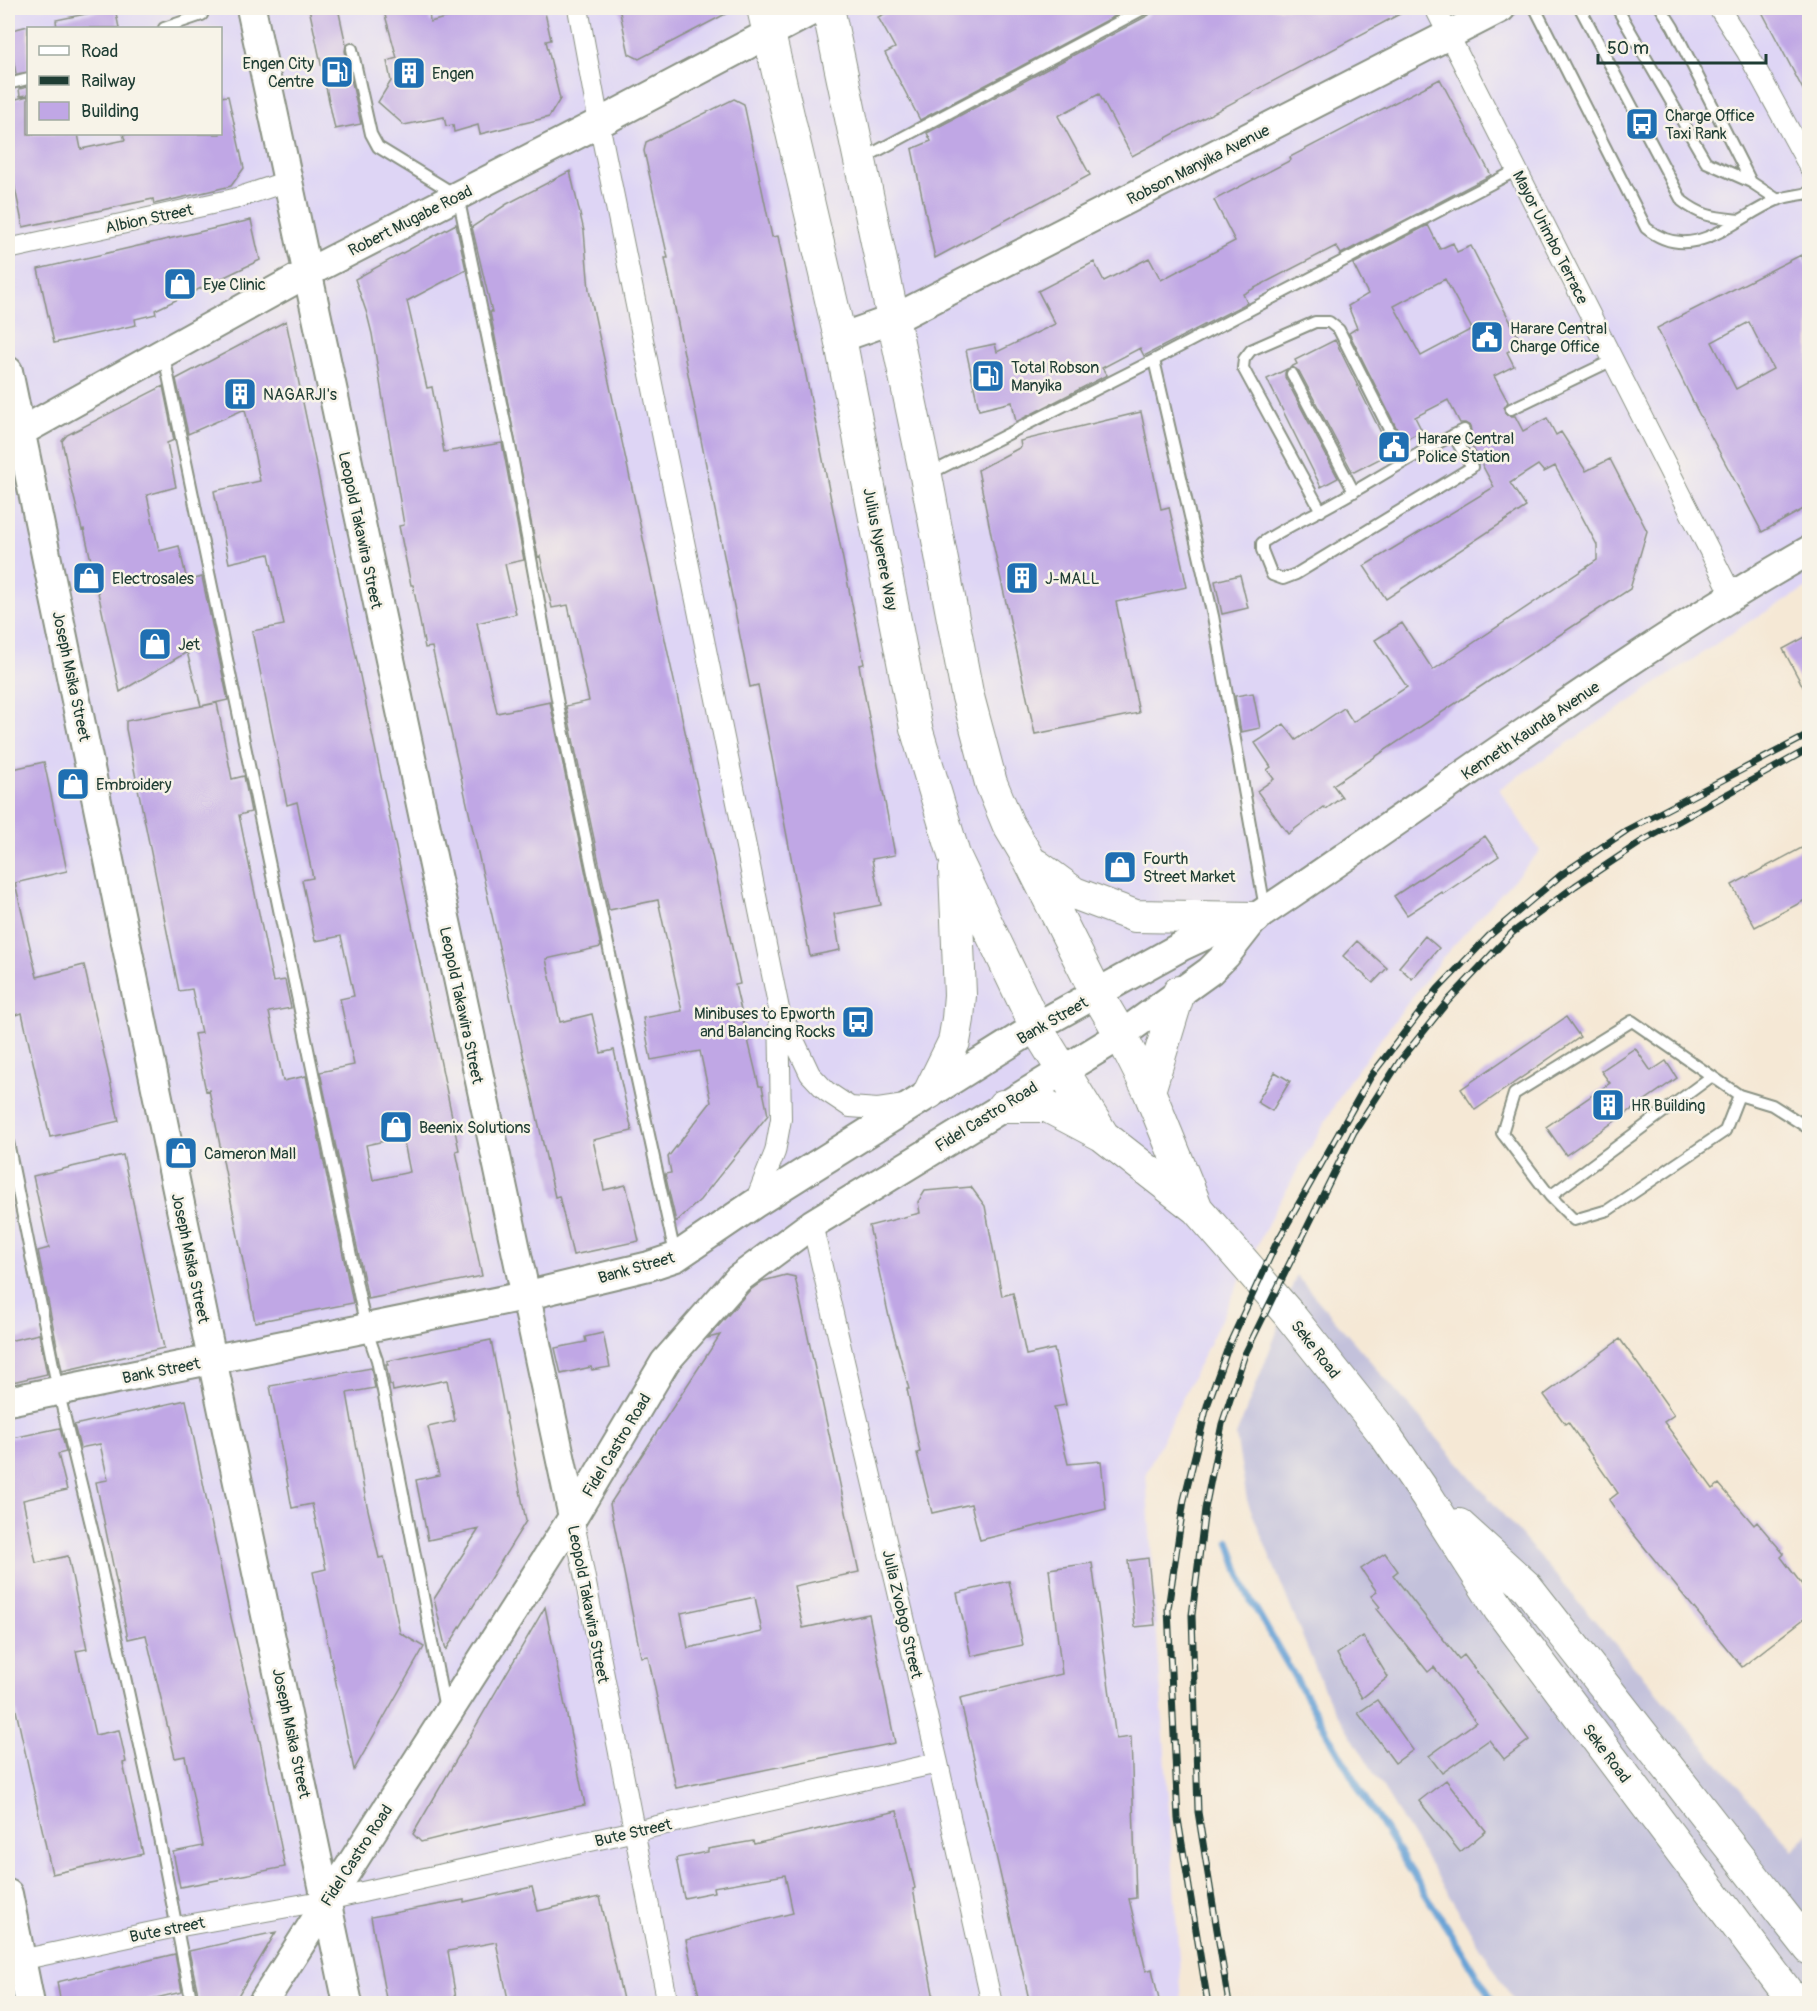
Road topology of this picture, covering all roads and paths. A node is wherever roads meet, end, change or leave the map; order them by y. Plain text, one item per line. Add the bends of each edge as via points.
1 (251, 8) edge
2 (578, 8) edge
3 (817, 8) edge
4 (828, 8) edge
5 (1145, 8) edge
6 (1435, 8) edge
7 (1501, 8) edge
8 (1535, 8) edge
9 (1580, 8) edge
10 (1617, 8) edge
11 (1660, 8) edge
12 (1719, 8) edge
13 (202, 15) dead end
14 (766, 21) edge
15 (167, 27) edge
16 (1449, 36) junction
17 (352, 49) dead end
18 (27, 79) edge
19 (8, 84) edge
20 (599, 123) junction
21 (861, 159) junction
22 (1809, 168) edge
23 (1517, 170) junction
24 (288, 181) junction
25 (1751, 182) junction
26 (1809, 193) edge
27 (458, 196) junction
28 (1778, 200) junction
29 (1740, 220) junction
30 (8, 249) edge
31 (307, 273) junction
32 (894, 319) junction
33 (840, 338) junction
34 (163, 353) junction
35 (1154, 360) junction
36 (1613, 360) junction
37 (8, 371) edge
38 (1292, 374) dead end
39 (1511, 409) dead end
40 (1464, 430) dead end
41 (14, 435) edge
42 (1453, 435) junction
43 (1405, 461) junction
44 (926, 476) junction
45 (1354, 492) junction
46 (1321, 511) junction
47 (1809, 550) edge
48 (1732, 595) junction
49 (954, 855) junction
50 (1030, 861) junction
51 (1261, 915) junction
52 (1179, 992) junction
53 (1097, 994) junction
54 (779, 1009) junction
55 (1036, 1028) junction
56 (1121, 1035) junction
57 (1061, 1070) junction
58 (1712, 1076) junction
59 (1149, 1092) junction
60 (1739, 1095) junction
61 (920, 1098) junction
62 (1003, 1106) junction
63 (1809, 1129) edge
64 (1102, 1135) junction
65 (8, 1142) edge
66 (1550, 1196) junction
67 (754, 1204) junction
68 (1197, 1209) junction
69 (812, 1224) junction
70 (676, 1257) junction
71 (524, 1296) junction
72 (366, 1328) junction
73 (212, 1359) junction
74 (58, 1390) junction
75 (8, 1401) edge
76 (1427, 1496) junction
77 (573, 1517) junction
78 (446, 1715) junction
79 (938, 1763) junction
80 (634, 1832) junction
81 (8, 1894) edge
82 (327, 1900) junction
83 (176, 1926) junction
84 (1809, 1949) edge
85 (14, 1961) edge
86 (30, 2004) edge
87 (192, 2004) edge
88 (262, 2004) edge
89 (348, 2004) edge
90 (668, 2004) edge
91 (992, 2004) edge
92 (1796, 2004) edge

1 - 24 main road, Leopold Takawira Street
2 - 20 street
3 - 14 main road, Robert Mugabe Road
4 - 21 main road
5 - 21 lane
6 - 16 street, Mayor Urimbo Terrace
7 - 16 main road, Robson Manyika Avenue
8 - 29 lane via 1646,228 1675,243 1700,241
9 - 29 lane via 1682,201 1708,217
10 - 25 lane via 1706,162
11 - 25 lane
12 - 22 street
13 - 15 lane
14 - 20 main road, Robert Mugabe Road
14 - 33 main road, Julius Nyerere Way
16 - 23 street, Mayor Urimbo Terrace
16 - 32 main road, Robson Manyika Avenue
17 - 27 lane via 371,134 378,147
18 - 19 lane
20 - 27 main road, Robert Mugabe Road
20 - 54 street
21 - 32 main road
23 - 35 lane
23 - 36 street, Mayor Urimbo Terrace
24 - 30 street, Albion Street via 234,199
24 - 31 main road, Leopold Takawira Street
25 - 28 lane
26 - 28 lane
27 - 31 main road, Robert Mugabe Road
27 - 70 lane via 560,715
28 - 29 lane
31 - 34 main road, Robert Mugabe Road
31 - 71 main road, Leopold Takawira Street
32 - 33 main road, Robson Manyika Avenue
32 - 44 main road
33 - 49 main road, Julius Nyerere Way via 916,728
34 - 41 main road, Robert Mugabe Road
34 - 72 lane
35 - 44 lane
35 - 51 lane via 1213,616
36 - 39 lane
36 - 48 street, Mayor Urimbo Terrace
37 - 41 main road, Joseph Msika Street
38 - 45 lane
40 - 42 lane
41 - 73 main road, Joseph Msika Street
42 - 43 lane
42 - 46 lane via 1472,467 1296,574 1283,579 1272,575 1262,543
43 - 45 lane
43 - 46 lane via 1339,330 1329,322 1315,322 1251,350 1243,368
44 - 50 main road via 967,693 991,783 1008,824
45 - 46 lane
47 - 48 main road, Kenneth Kaunda Avenue
48 - 51 main road, Kenneth Kaunda Avenue via 1546,717
49 - 55 main road, Julius Nyerere Way
49 - 61 main road via 958,1019 954,1042
50 - 51 main road via 1074,893 1135,916
50 - 53 main road
51 - 52 main road, Fidel Castro Road via 1226,955
51 - 53 main road, Bank Street via 1182,946
52 - 56 main road, Fidel Castro Road
52 - 59 main road
53 - 55 main road, Bank Street
53 - 56 main road
54 - 61 street via 810,1074 850,1107 878,1109
54 - 67 street via 781,1119 775,1152
55 - 57 main road, Julius Nyerere Way
55 - 61 main road, Bank Street
56 - 57 main road, Fidel Castro Road
56 - 59 main road
57 - 62 main road, Fidel Castro Road
57 - 64 main road, Julius Nyerere Way
58 - 60 lane
58 - 66 lane
58 - 66 lane via 1632,1022 1514,1094 1502,1133
59 - 68 main road
60 - 63 lane via 1772,1105
60 - 66 lane via 1725,1131 1608,1210 1574,1221
61 - 67 main road, Bank Street
62 - 64 main road via 1047,1106
62 - 69 main road, Fidel Castro Road
64 - 68 main road
65 - 74 lane
67 - 70 main road, Bank Street
68 - 76 main road, Seke Road via 1287,1312 1385,1435
69 - 77 main road, Fidel Castro Road via 738,1279 665,1362
69 - 79 street, Julia Zvobgo Street
70 - 71 main road, Bank Street
71 - 72 main road, Bank Street
71 - 77 main road, Leopold Takawira Street
72 - 73 main road, Bank Street
72 - 78 lane via 377,1360
73 - 74 main road, Bank Street
73 - 82 main road, Joseph Msika Street
74 - 75 main road, Bank Street
74 - 83 lane via 107,1594
76 - 84 main road, Seke Road via 1527,1587
76 - 92 main road, Seke Road via 1500,1610
77 - 78 main road, Fidel Castro Road
77 - 80 street, Leopold Takawira Street
78 - 82 main road, Fidel Castro Road
79 - 80 street, Bute Street
79 - 91 street, Julia Zvobgo Street
80 - 82 street, Bute Street
80 - 90 street, Leopold Takawira Street
81 - 85 main road
82 - 83 street, Bute street
82 - 88 main road, Fidel Castro Road
82 - 89 main road, Joseph Msika Street
83 - 85 street, Bute street
83 - 87 lane
85 - 86 main road

